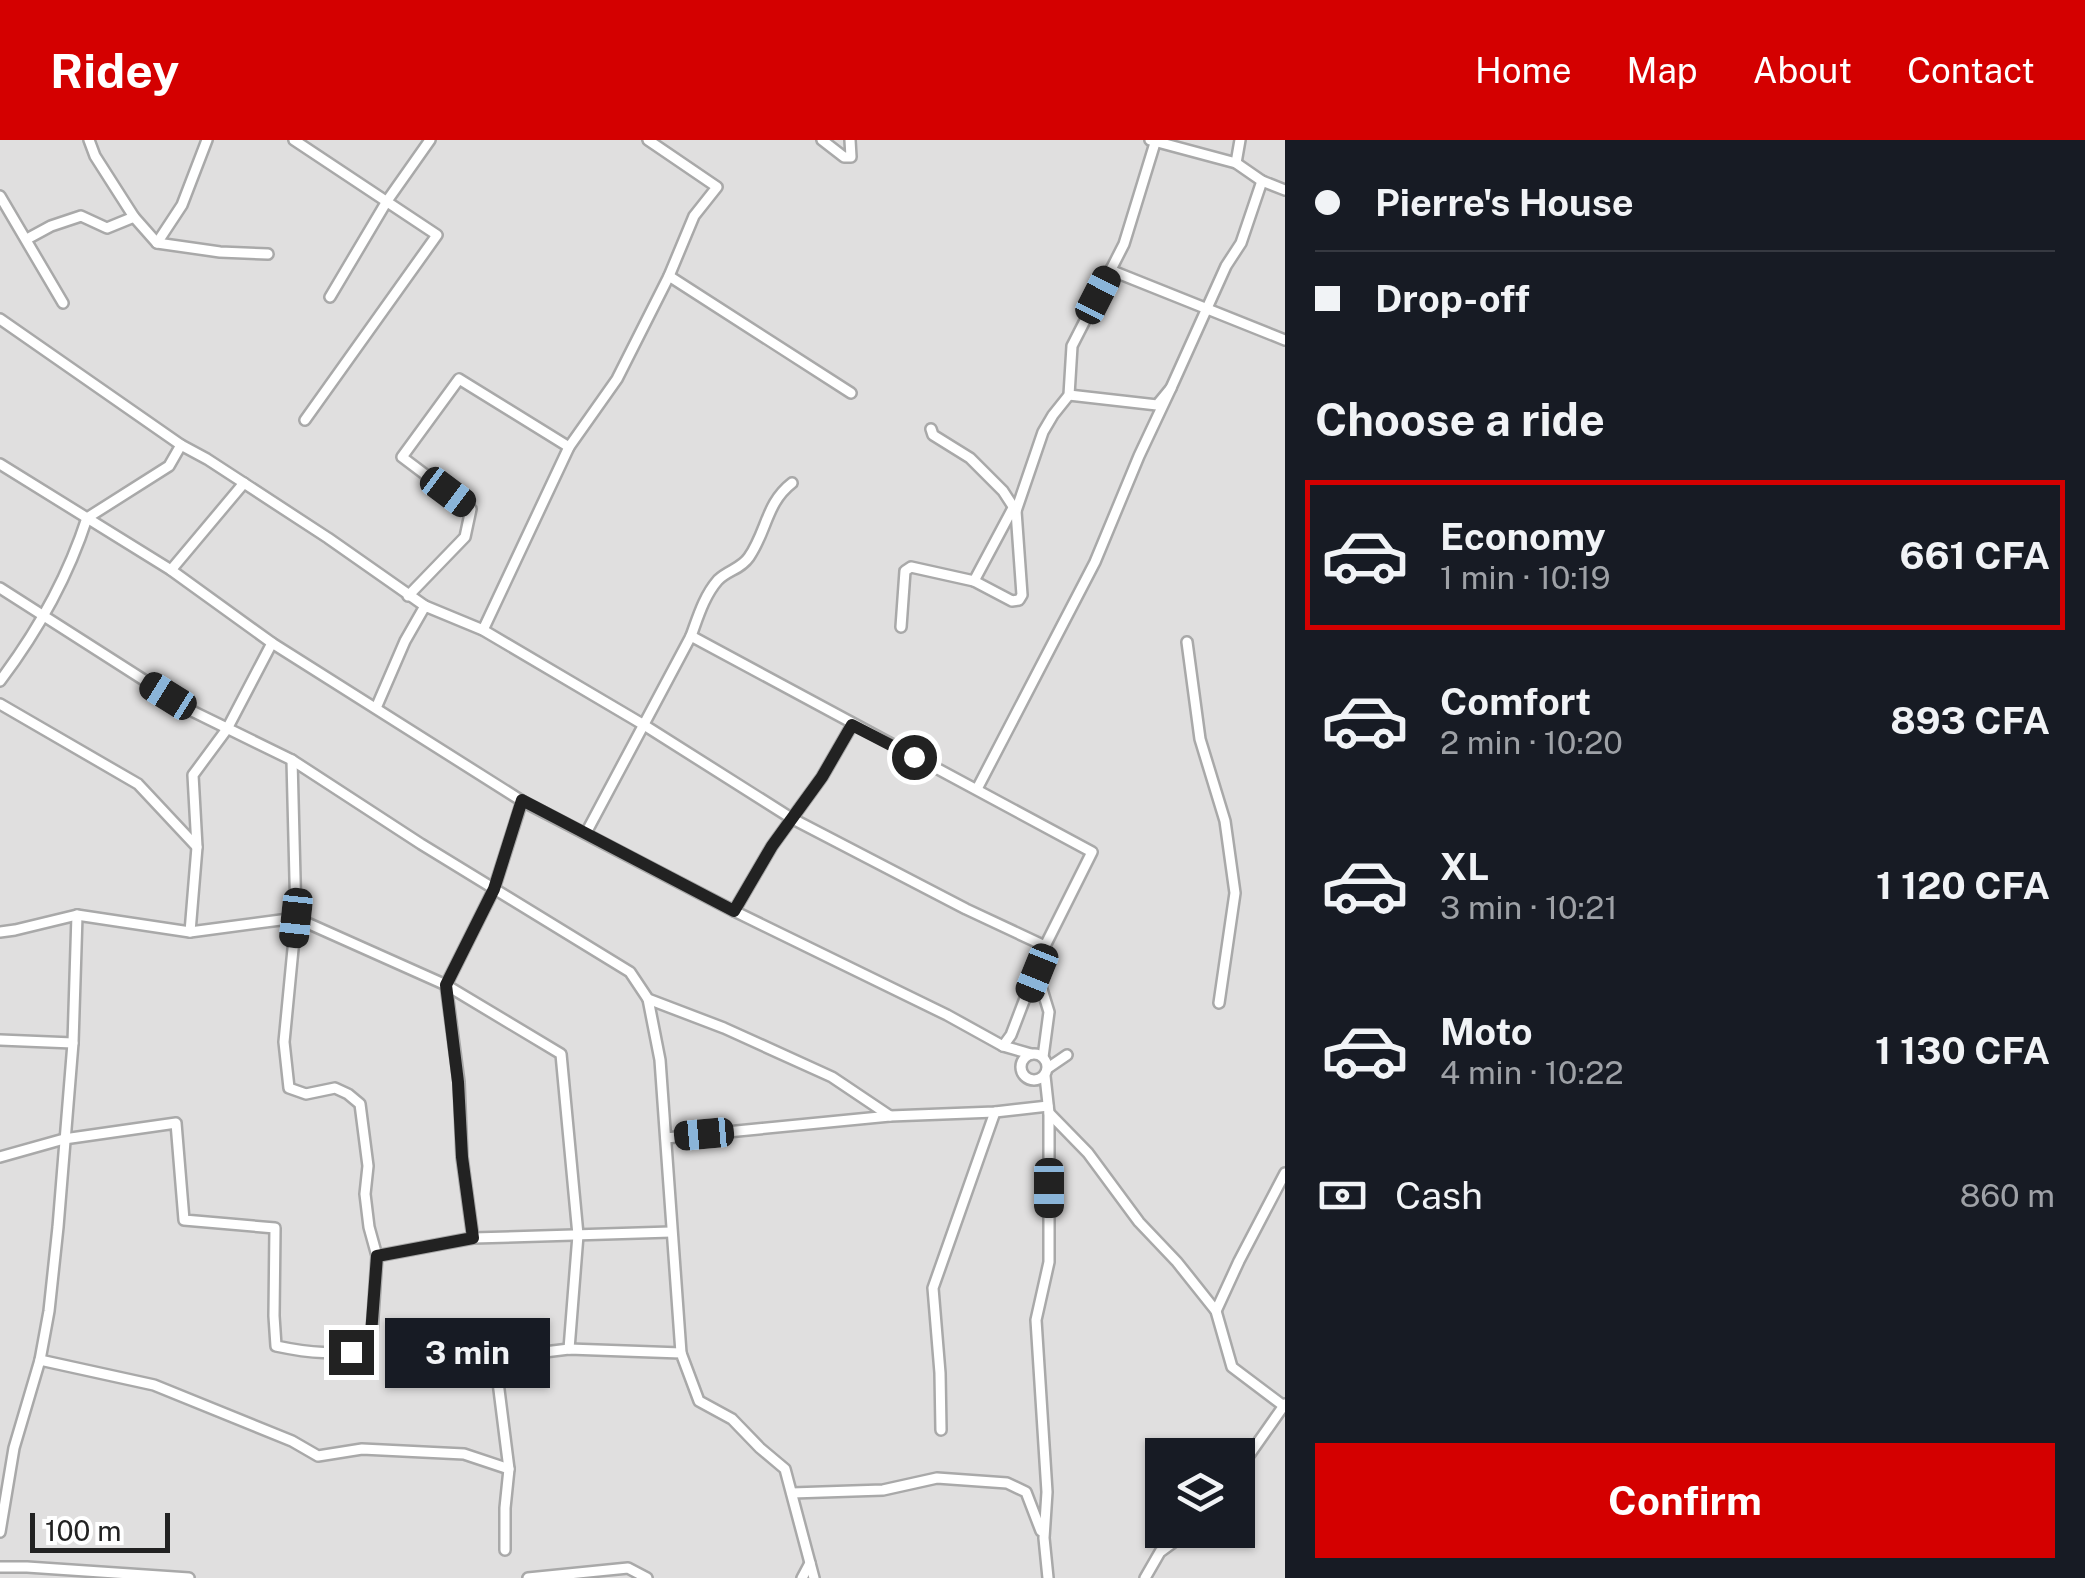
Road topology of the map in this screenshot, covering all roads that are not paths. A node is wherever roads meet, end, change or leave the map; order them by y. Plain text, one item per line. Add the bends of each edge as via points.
1 (88, 140) edge
2 (207, 140) edge
3 (294, 140) edge
4 (430, 140) edge
5 (648, 140) edge
6 (674, 140) edge
7 (822, 140) edge
8 (850, 140) edge
9 (1240, 140) edge
10 (1153, 142) edge
11 (664, 151) junction
12 (1236, 162) junction
13 (1262, 182) junction
14 (1285, 190) edge
15 (0, 196) edge
16 (387, 201) junction
17 (134, 218) junction
18 (27, 239) junction
19 (157, 243) junction
20 (268, 254) dead end
21 (1110, 270) junction
22 (669, 276) junction
23 (330, 296) dead end
24 (63, 303) dead end
25 (1208, 310) junction
26 (0, 319) edge
27 (1285, 340) edge
28 (1171, 388) junction
29 (850, 393) dead end
30 (1070, 395) junction
31 (306, 420) dead end
32 (931, 429) dead end
33 (181, 445) junction
34 (569, 447) junction
35 (0, 464) edge
36 (244, 483) junction
37 (792, 483) dead end
38 (1014, 510) junction
39 (87, 518) junction
40 (170, 570) junction
41 (974, 581) junction
42 (0, 588) edge
43 (408, 596) junction
44 (425, 606) junction
45 (44, 616) junction
46 (901, 627) dead end
47 (483, 630) junction
48 (691, 636) junction
49 (1187, 642) dead end
50 (272, 643) junction
51 (0, 681) edge
52 (0, 704) edge
53 (376, 708) junction
54 (644, 725) junction
55 (852, 725) junction
56 (227, 729) junction
57 (292, 760) junction
58 (977, 789) junction
59 (522, 800) junction
60 (791, 818) junction
61 (586, 833) junction
62 (197, 847) junction
63 (494, 889) junction
64 (734, 911) junction
65 (77, 916) junction
66 (296, 918) junction
67 (0, 932) edge
68 (190, 932) junction
69 (1045, 946) junction
70 (1037, 973) junction
71 (446, 985) junction
72 (648, 999) junction
73 (1219, 1003) dead end
74 (0, 1040) edge
75 (73, 1042) junction
76 (1003, 1046) junction
77 (1031, 1054) junction
78 (1068, 1054) dead end
79 (1043, 1057) junction
80 (1021, 1066) junction
81 (1046, 1072) junction
82 (1034, 1080) junction
83 (1048, 1106) junction
84 (995, 1112) junction
85 (890, 1116) junction
86 (666, 1138) junction
87 (64, 1140) junction
88 (0, 1158) edge
89 (1285, 1174) edge
90 (671, 1232) junction
91 (578, 1235) junction
92 (473, 1238) junction
93 (377, 1256) junction
94 (1216, 1312) junction
95 (569, 1349) junction
96 (682, 1352) junction
97 (40, 1360) junction
98 (1285, 1406) edge
99 (941, 1430) dead end
100 (1255, 1447) edge
101 (508, 1469) junction
102 (792, 1493) junction
103 (0, 1532) edge
104 (1044, 1538) junction
105 (1165, 1548) edge
106 (505, 1550) dead end
107 (810, 1563) junction
108 (0, 1567) edge
109 (27, 1572) edge
110 (189, 1578) edge
111 (528, 1578) edge
112 (647, 1578) edge
113 (802, 1578) edge
114 (814, 1578) edge
115 (1048, 1578) edge
116 (1145, 1578) edge

1 - 17 street
2 - 19 street via 182,205
3 - 16 street
4 - 16 street
5 - 11 street
6 - 11 street
7 - 8 street via 844,158 851,156
9 - 12 street
10 - 12 street
10 - 21 street via 1135,213
11 - 22 street via 716,187 694,216
12 - 13 street
13 - 14 street
13 - 25 street
15 - 18 street
16 - 23 street
16 - 31 street via 438,236
17 - 18 street via 106,228 81,216
17 - 19 street
18 - 24 street
19 - 20 street
21 - 25 street
21 - 30 street via 1072,346
22 - 29 street
22 - 34 street via 617,378
25 - 27 street
25 - 28 street
26 - 33 street
28 - 30 street via 1157,405
28 - 58 street via 1095,562
30 - 38 street via 1044,432
32 - 38 street via 1004,491
33 - 36 street
33 - 39 street via 169,466
34 - 43 street via 459,379 402,457 471,509 467,530
34 - 47 street
35 - 39 street
36 - 40 street
36 - 43 street
37 - 48 street via 779,494 748,559 718,580
38 - 41 street
38 - 41 street via 1019,600
39 - 40 street
39 - 45 street
40 - 50 street
41 - 46 street via 911,566 905,571
42 - 45 street
43 - 44 street
44 - 47 street
44 - 53 street
45 - 51 street
45 - 56 street
47 - 54 street
48 - 54 street
48 - 55 street
49 - 73 street via 1200,739 1225,822 1236,892
50 - 53 street
50 - 56 street
52 - 62 street via 138,784
53 - 59 street
54 - 60 street
54 - 61 street
55 - 58 street
55 - 60 street
56 - 57 street
56 - 62 street via 193,776
57 - 63 street
57 - 66 street
58 - 69 street via 1092,852
59 - 61 street
59 - 63 street
60 - 64 street
60 - 69 street
61 - 64 street
62 - 68 street
63 - 71 street
63 - 72 street via 630,972
64 - 76 street
65 - 67 street
65 - 68 street
65 - 75 street
66 - 68 street
66 - 71 street
66 - 93 street via 284,1042 289,1088 306,1094 336,1088 360,1104 368,1227
69 - 70 street
70 - 76 street
70 - 79 street via 1049,1012
71 - 91 street via 561,1054
71 - 92 street
72 - 85 street via 832,1077
72 - 86 street
74 - 75 street
75 - 87 street
76 - 77 street
76 - 80 street
77 - 79 street
77 - 80 street
78 - 81 street
79 - 81 street
80 - 82 street
81 - 82 street
81 - 83 street
82 - 83 street
83 - 84 street
83 - 94 street
83 - 104 street via 1049,1262 1036,1320
84 - 85 street
84 - 99 street via 933,1288
85 - 86 street
86 - 90 street
87 - 88 street
87 - 93 street via 176,1123 184,1220 275,1228 276,1346 310,1354 370,1347
87 - 97 street
89 - 94 street
90 - 91 street
90 - 96 street
91 - 92 street
91 - 95 street
92 - 93 street
94 - 98 street via 1232,1367
95 - 96 street
95 - 101 street via 495,1358
96 - 102 street via 698,1401 732,1419 785,1469
97 - 101 street via 154,1385 318,1456 362,1449 464,1454
97 - 103 street via 14,1448
98 - 100 street
101 - 106 street
102 - 104 street via 883,1490 938,1478 1007,1483 1026,1492
102 - 107 street
104 - 115 street
105 - 116 street
107 - 113 street
107 - 114 street
108 - 109 street
109 - 110 street
111 - 112 street via 628,1568

